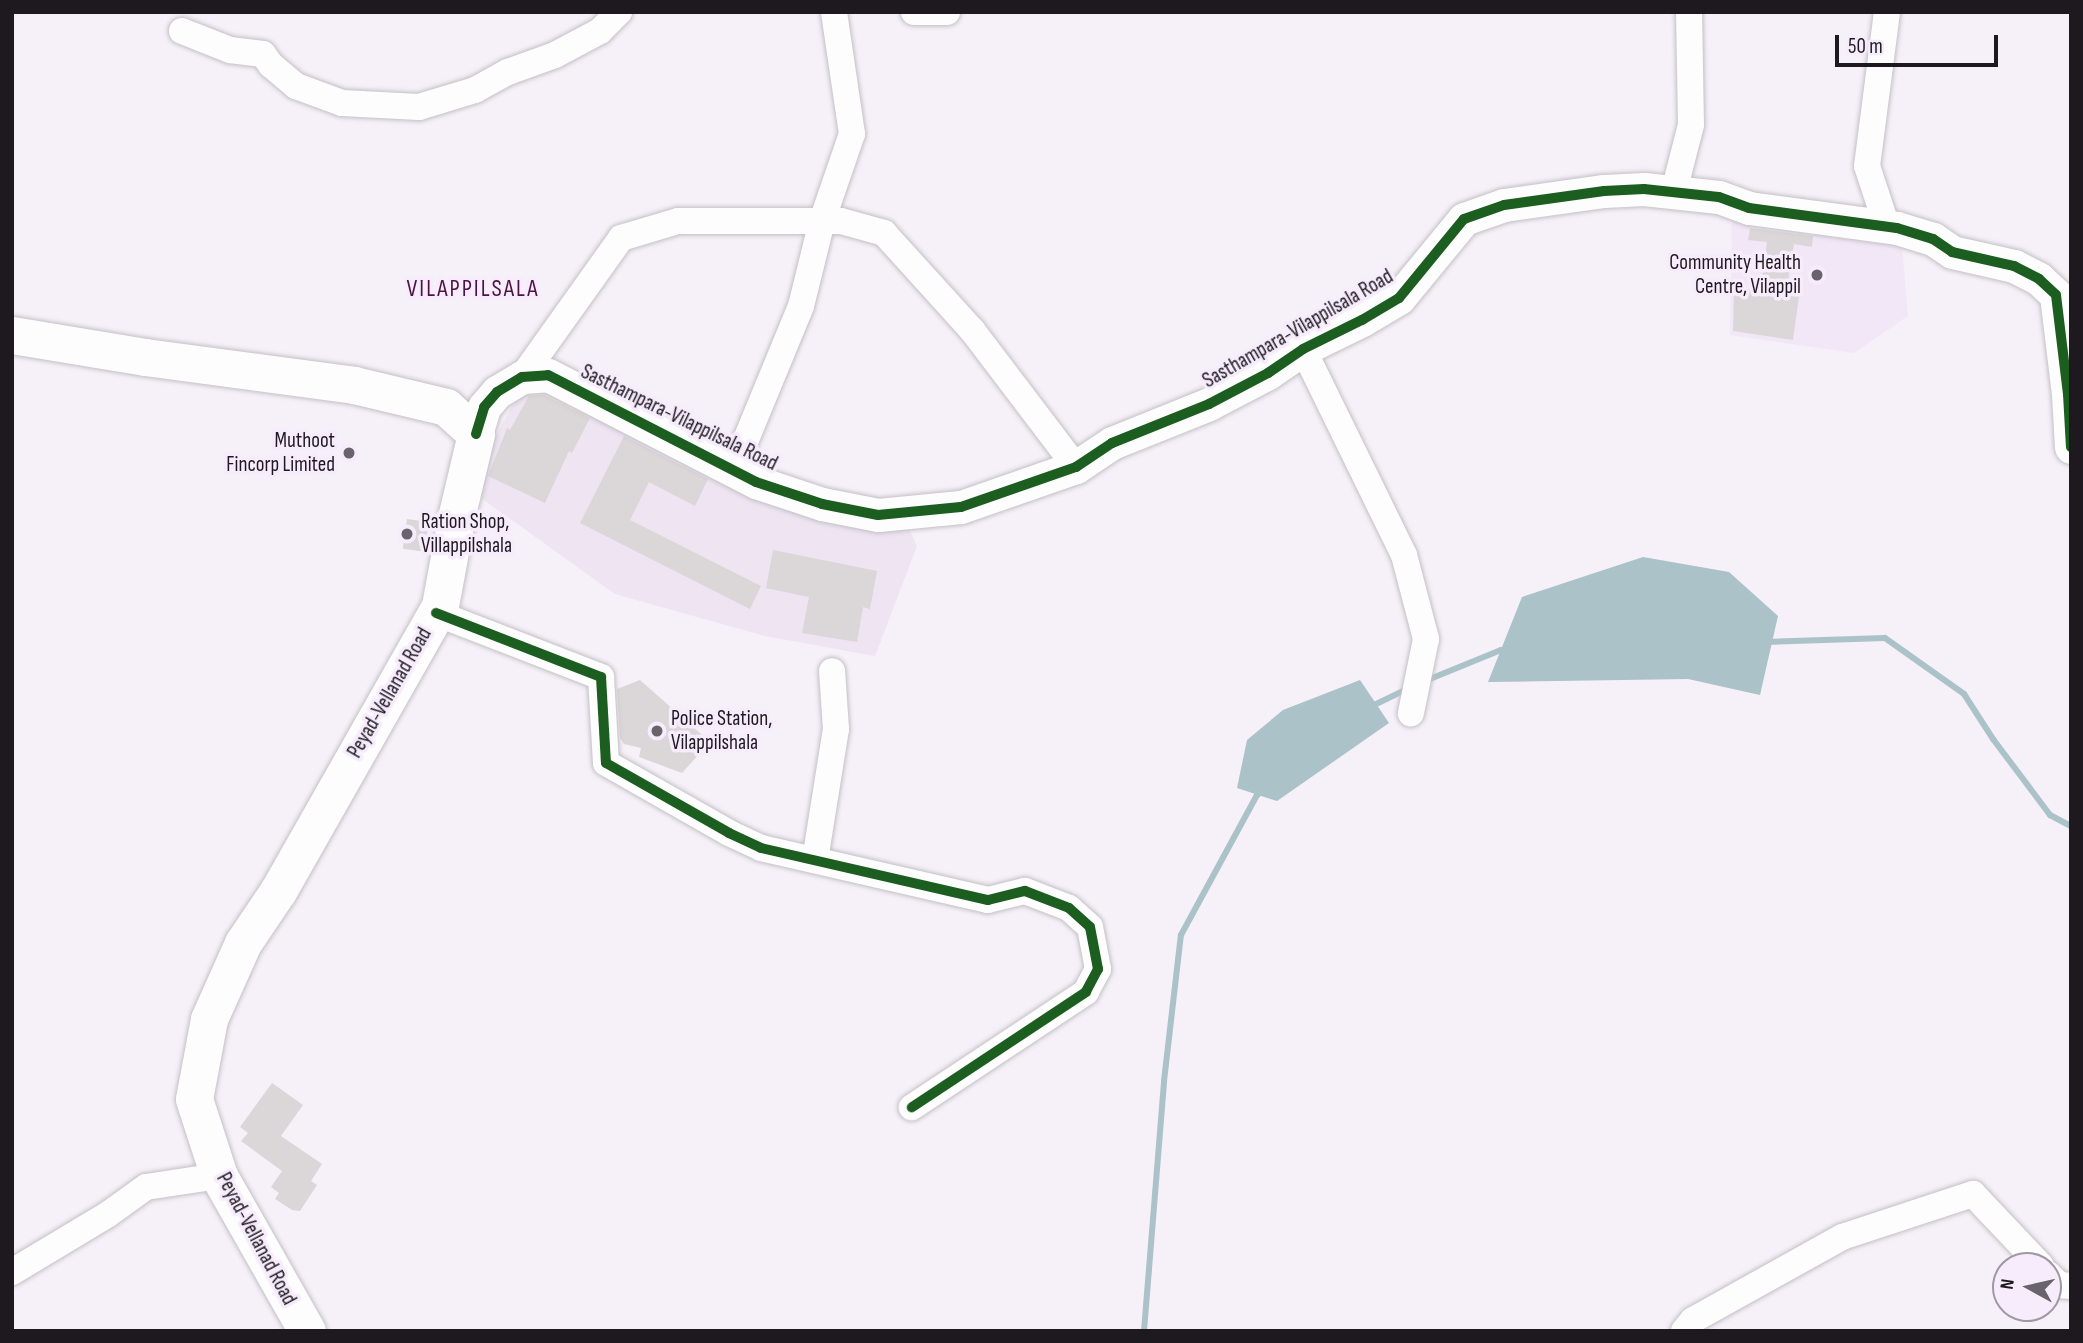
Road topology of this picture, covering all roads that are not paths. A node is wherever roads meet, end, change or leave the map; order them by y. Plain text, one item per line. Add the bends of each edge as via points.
1 (620, 12) edge
2 (834, 12) edge
3 (914, 12) edge
4 (947, 12) edge
5 (1689, 12) edge
6 (1886, 12) edge
7 (182, 31) dead end
8 (1673, 195) junction
9 (822, 221) junction
10 (1887, 227) junction
11 (12, 335) edge
12 (1303, 349) junction
13 (522, 377) junction
14 (476, 434) junction
15 (2071, 447) edge
16 (1076, 467) junction
17 (733, 471) junction
18 (436, 613) junction
19 (832, 671) dead end
20 (1410, 713) dead end
21 (816, 860) junction
22 (912, 1107) dead end
23 (219, 1175) junction
24 (2028, 1252) edge
25 (12, 1272) edge
26 (307, 1331) edge
27 (1684, 1331) edge

1 - 7 street via 600,32 555,55 475,90 419,107 342,103 296,86 263,54 230,50
2 - 9 street via 852,134
3 - 4 street
5 - 8 street via 1691,125
6 - 10 street via 1867,166
8 - 10 street, Sasthampara-Vilappilsala Road via 1719,197 1749,208
8 - 12 street, Sasthampara-Vilappilsala Road via 1644,189 1604,191 1504,205 1464,219 1399,298
9 - 13 street via 678,221 621,238
9 - 16 street via 841,221 884,233 972,330
9 - 17 street via 801,306
10 - 15 street, Sasthampara-Vilappilsala Road via 1933,239 1952,252 2014,266 2039,279 2056,295
11 - 14 main road via 354,385 446,407
12 - 16 street, Sasthampara-Vilappilsala Road via 1268,373 1183,417 1112,443
12 - 20 street via 1404,555 1426,639
13 - 14 street via 484,407
13 - 17 street, Sasthampara-Vilappilsala Road via 548,375
14 - 18 main road, Peyad-Vellanad Road
16 - 17 street, Sasthampara-Vilappilsala Road via 961,507 878,515 822,505
18 - 21 street via 601,677 606,763 729,834 761,848
18 - 23 main road, Peyad-Vellanad Road via 278,891 243,943 209,1019 194,1099
19 - 21 street via 836,729
21 - 22 street via 988,900 1025,891 1069,908 1090,927 1098,969 1086,992
23 - 25 street via 146,1187
23 - 26 main road, Peyad-Vellanad Road
24 - 27 street via 1973,1194 1842,1237 1693,1320

